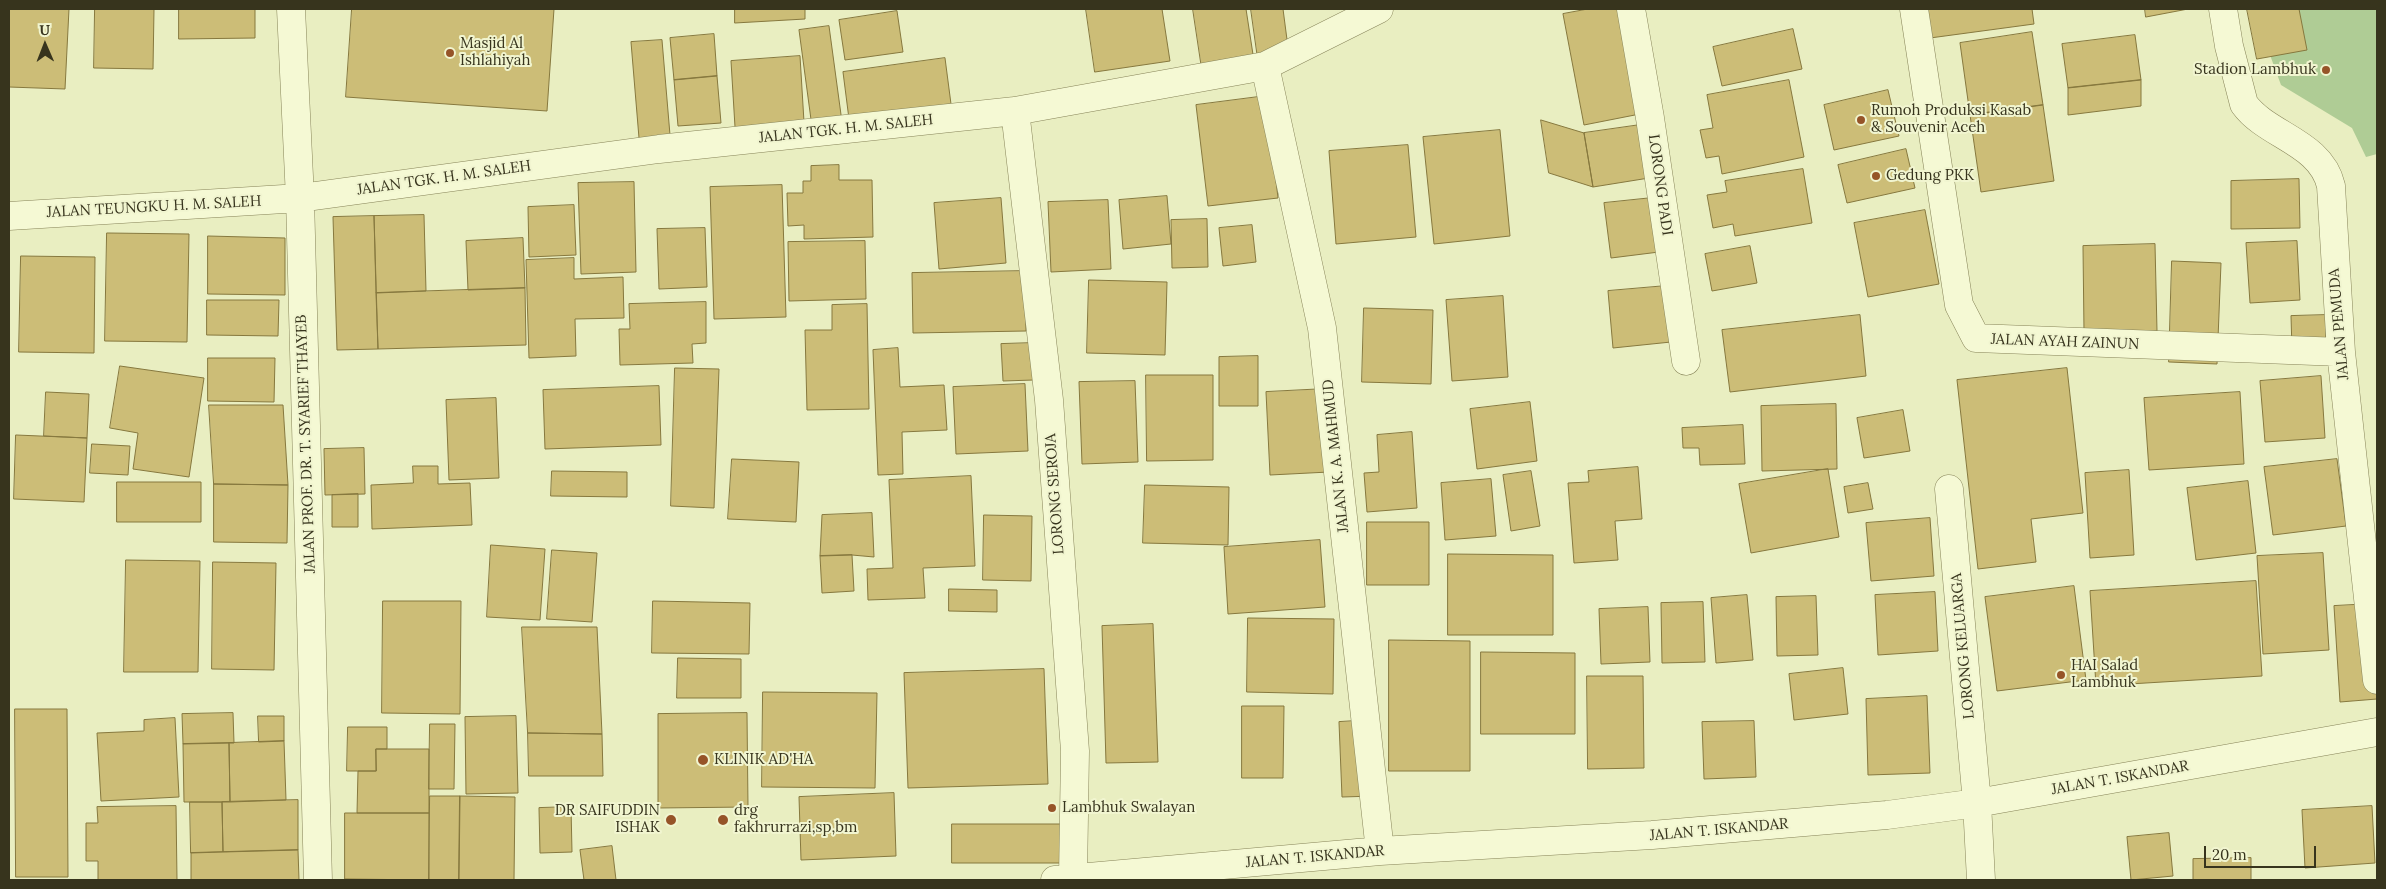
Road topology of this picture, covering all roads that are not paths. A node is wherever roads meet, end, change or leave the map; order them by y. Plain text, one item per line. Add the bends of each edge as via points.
1 (291, 9) edge
2 (1379, 9) edge
3 (1631, 9) edge
4 (1914, 9) edge
5 (2223, 9) edge
6 (1265, 66) junction
7 (1015, 111) junction
8 (300, 198) junction
9 (9, 216) edge
10 (2341, 352) junction
11 (1686, 361) dead end
12 (1949, 489) dead end
13 (2377, 680) edge
14 (2377, 732) edge
15 (1977, 803) junction
16 (1380, 851) junction
17 (318, 880) edge
18 (1064, 880) edge
19 (1981, 880) edge

1 - 8 street, JALAN PROF. DR. T. SYARIEF THAYEB
2 - 6 street, JALAN TGK. H. M. SALEH
3 - 11 street, LORONG PADI
4 - 10 street, JALAN AYAH ZAINUN via 1959,305 1976,338
5 - 10 street, JALAN PEMUDA via 2244,104 2250,112 2291,138 2320,163 2329,177
6 - 7 street, JALAN TGK. H. M. SALEH
6 - 16 street, JALAN K. A. MAHMUD via 1322,328
7 - 8 street, JALAN TGK. H. M. SALEH via 659,149
7 - 18 street, LORONG SEROJA via 1049,400 1075,751
8 - 9 street, JALAN TEUNGKU H. M. SALEH
8 - 17 street, JALAN PROF. DR. T. SYARIEF THAYEB
10 - 13 street, JALAN PEMUDA
12 - 15 street, LORONG KELUARGA
14 - 15 street, JALAN T. ISKANDAR
15 - 16 street, JALAN T. ISKANDAR via 1887,815 1652,836
15 - 19 street, LORONG KELUARGA
16 - 18 street, JALAN T. ISKANDAR

